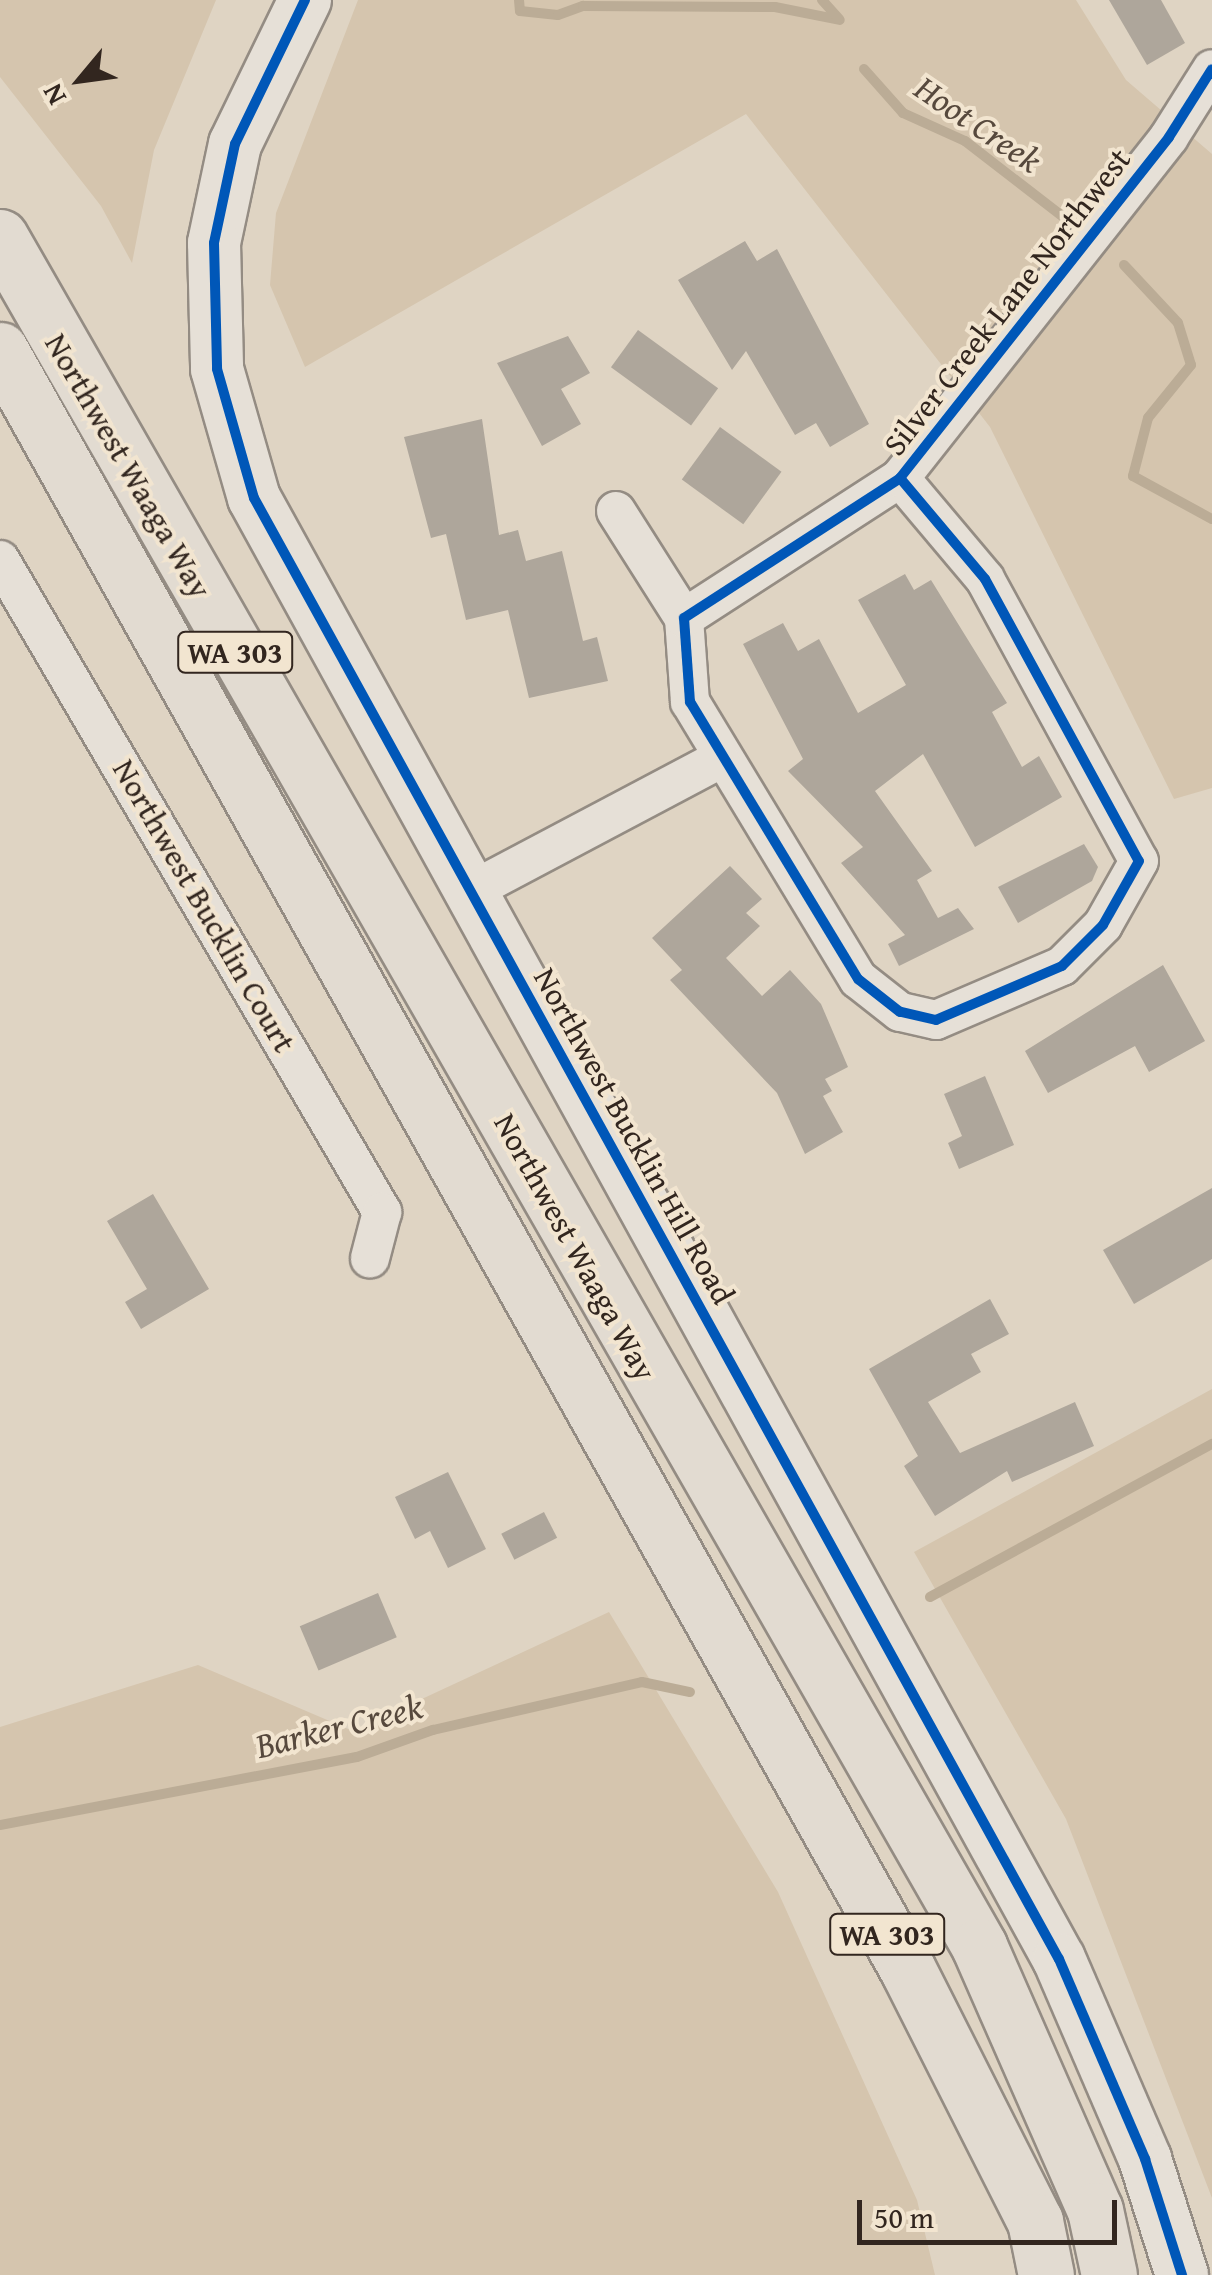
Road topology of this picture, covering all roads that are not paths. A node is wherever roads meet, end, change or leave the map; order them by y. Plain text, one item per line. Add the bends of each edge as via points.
1 (305, 0) edge
2 (1212, 69) edge
3 (0, 236) edge
4 (0, 350) edge
5 (0, 374) edge
6 (900, 478) junction
7 (74, 481) junction
8 (616, 511) dead end
9 (3, 572) edge
10 (684, 618) junction
11 (720, 759) junction
12 (469, 892) junction
13 (370, 1258) dead end
14 (1046, 2275) edge
15 (1109, 2275) edge
16 (1182, 2275) edge

1 - 12 main road, Northwest Bucklin Hill Road via 255,96 222,192 212,295 223,405 281,552
2 - 6 street, Silver Creek Lane Northwest via 1170,137
3 - 15 highway, Northwest Waaga Way / WA 303 via 962,1914 1095,2210
4 - 7 highway, Northwest Waaga Way / WA 303
5 - 7 highway
6 - 10 street, Silver Creek Lane Northwest
6 - 11 street via 985,579 1100,779 1138,860 1122,899 1062,966 936,1020 900,1012 858,979
7 - 14 highway, Northwest Waaga Way / WA 303 via 907,1968 1035,2221
8 - 10 street
9 - 13 street, Northwest Bucklin Court via 382,1212
10 - 11 street via 690,702
11 - 12 street
12 - 16 main road, Northwest Bucklin Hill Road via 1059,1960 1145,2160

